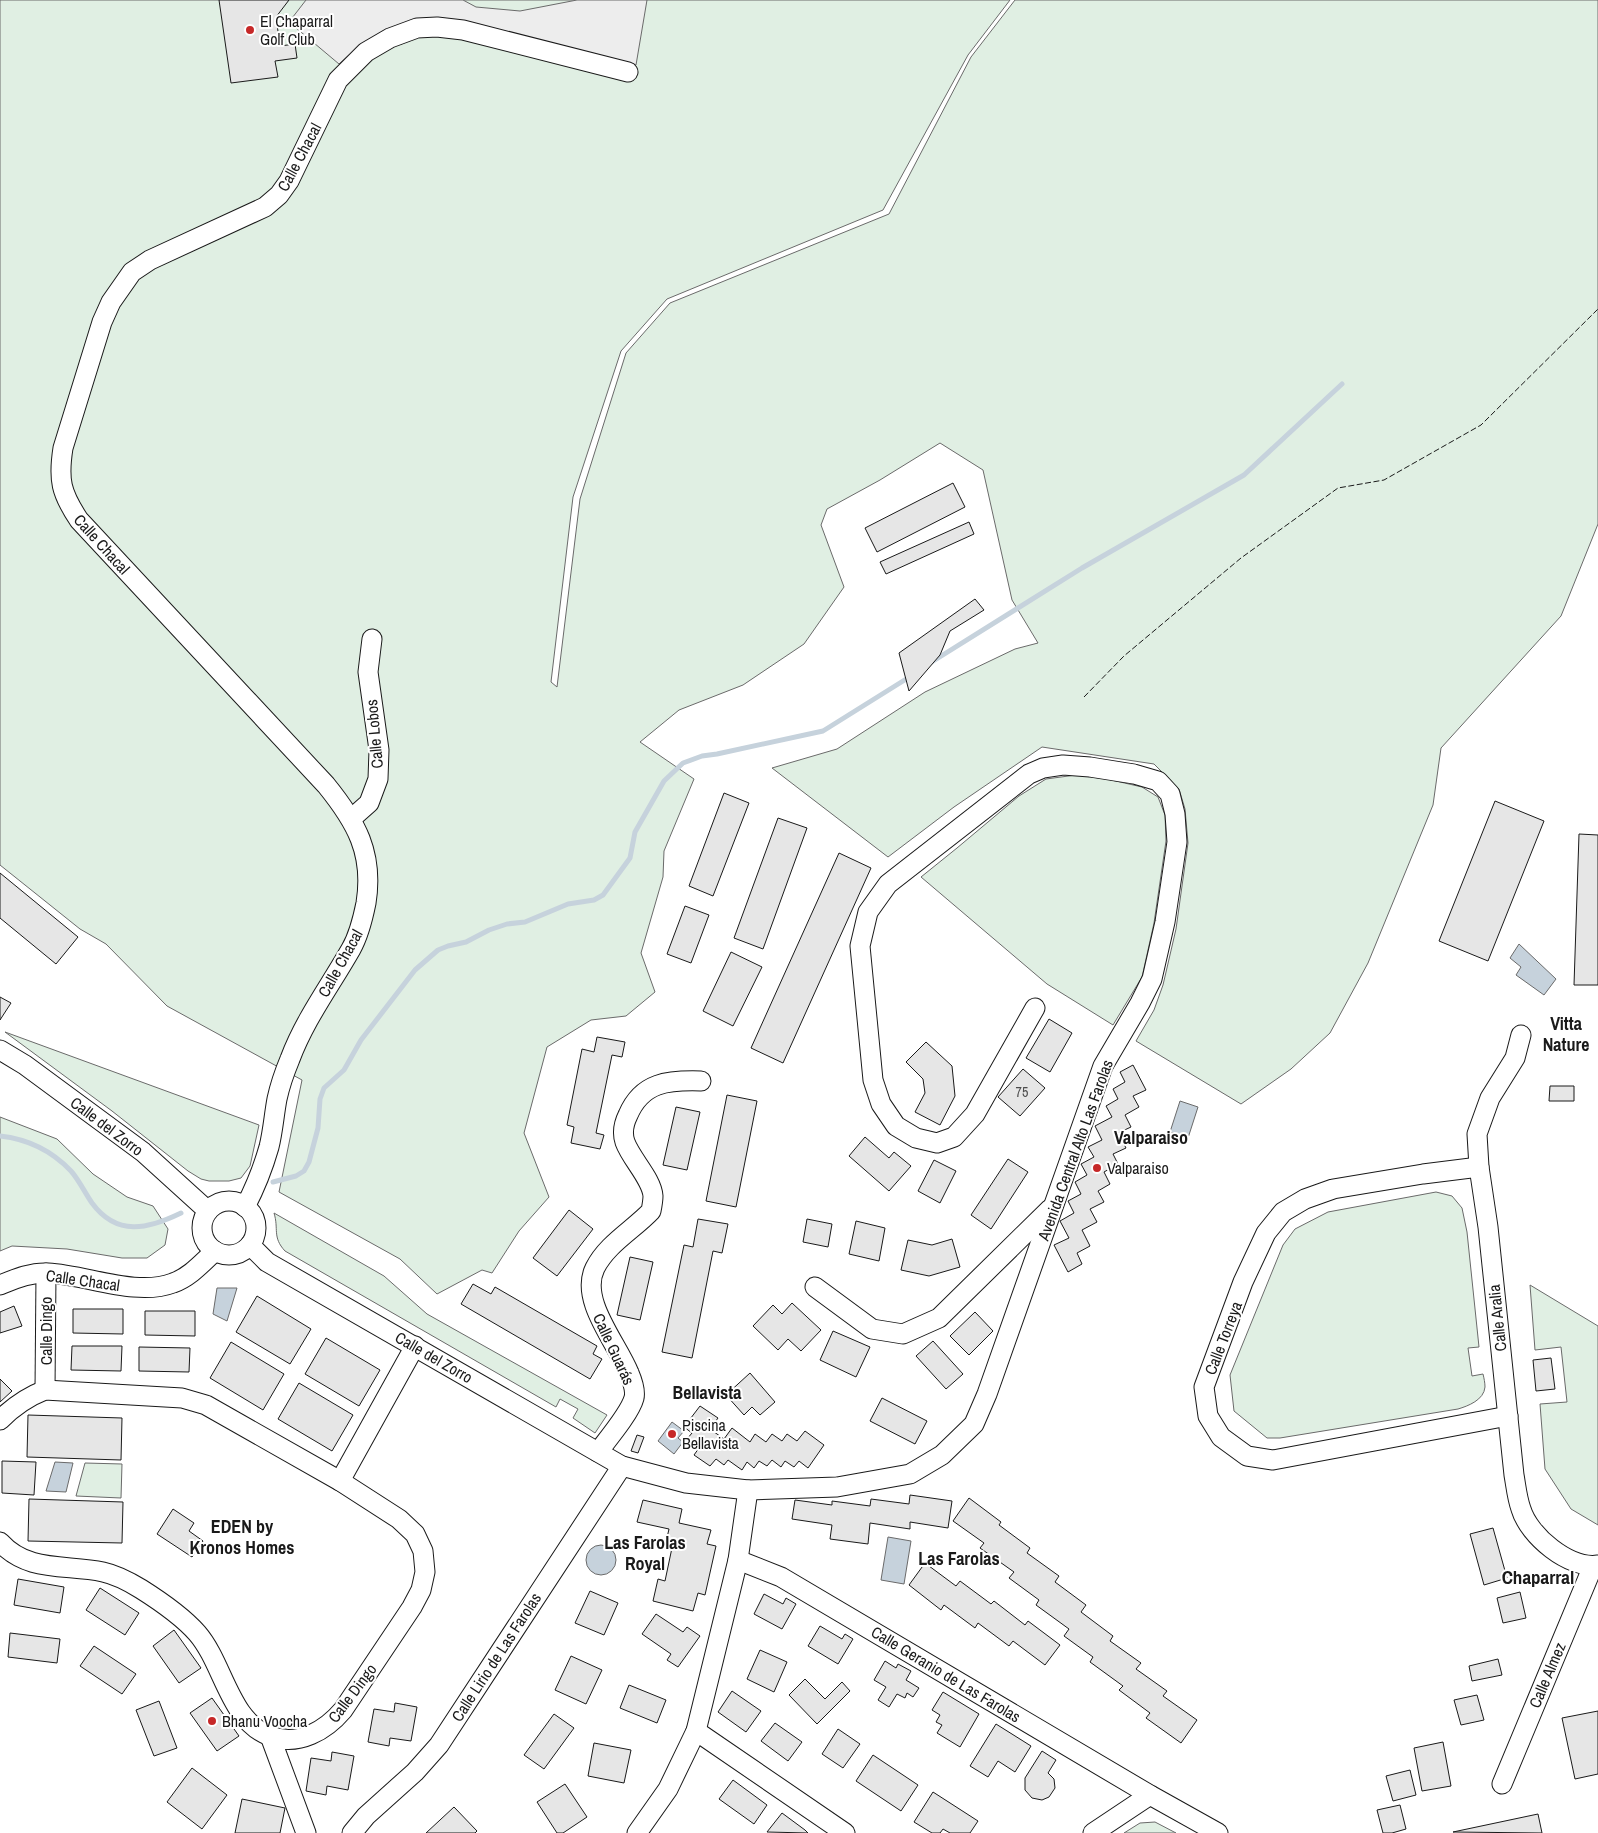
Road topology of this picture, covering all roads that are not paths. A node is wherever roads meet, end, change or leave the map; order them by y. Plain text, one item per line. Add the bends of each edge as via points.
1 (628, 72) dead end
2 (372, 639) dead end
3 (351, 819) junction
4 (1035, 1008) dead end
5 (1521, 1035) dead end
6 (0, 1050) edge
7 (701, 1082) dead end
8 (1479, 1167) junction
9 (1053, 1206) junction
10 (245, 1207) junction
11 (208, 1211) junction
12 (250, 1245) junction
13 (215, 1251) junction
14 (46, 1273) junction
15 (0, 1285) edge
16 (816, 1287) dead end
17 (415, 1346) junction
18 (46, 1390) junction
19 (1508, 1416) junction
20 (0, 1420) edge
21 (598, 1452) junction
22 (622, 1466) junction
23 (340, 1481) junction
24 (748, 1490) junction
25 (0, 1542) edge
26 (738, 1560) junction
27 (1596, 1565) edge
28 (696, 1731) junction
29 (270, 1736) junction
30 (1502, 1784) dead end
31 (1150, 1795) junction
32 (306, 1833) edge
33 (352, 1833) edge
34 (637, 1833) edge
35 (845, 1833) edge
36 (1093, 1833) edge
37 (1218, 1833) edge

1 - 3 street, Calle Chacal via 463,30 417,28 390,38 366,52 338,80 289,181 279,195 264,207 150,260 132,272 111,302 102,322 63,448 61,486 68,504 79,520 326,785
2 - 3 street, Calle Lobos via 368,672 378,750 378,779 369,803
3 - 10 street, Calle Chacal via 364,848 368,869 363,919 352,947 305,1024 290,1059 278,1096 263,1168
4 - 9 street, Avenida Central Alto Las Farolas via 975,1114 954,1137 937,1143 916,1138 896,1126 882,1104 873,1080 860,946 868,912 888,884 1029,774 1063,765 1134,774 1158,781 1170,794 1177,842 1165,922 1152,979 1103,1066
5 - 8 street, Calle Aralia via 1514,1058 1490,1098 1477,1134
6 - 11 street, Calle del Zorro via 143,1152
7 - 21 street, Calle Guarás via 679,1080 660,1083 643,1092 624,1123 624,1140 653,1194 651,1211 608,1251 594,1269 591,1292 598,1316 628,1370 634,1398
8 - 19 street, Calle Aralia
8 - 19 street, Calle Torreya via 1332,1189 1305,1198 1283,1212 1266,1233 1243,1282 1204,1386 1208,1416 1221,1437 1247,1456 1273,1460
9 - 16 street via 939,1318 903,1334 872,1329
9 - 24 street, Avenida Central Alto Las Farolas via 974,1424 942,1455 910,1474 845,1485
10 - 11 street via 224,1202
10 - 12 street via 256,1228
11 - 13 street via 202,1226 203,1235
12 - 13 street via 236,1254
12 - 17 street, Calle del Zorro via 267,1262
13 - 14 street, Calle Chacal via 188,1276 172,1284 153,1287
14 - 15 street, Calle Chacal via 19,1277
14 - 18 street, Calle Dingo
17 - 21 street, Calle del Zorro
17 - 23 street
18 - 20 street, Calle Dingo via 27,1397
18 - 23 street, Calle Dingo via 182,1398 206,1405
19 - 27 street, Calle Aralia via 1521,1510 1532,1529 1550,1548 1571,1560
21 - 22 street, Calle del Zorro
22 - 24 street, Avenida Central Alto Las Farolas via 686,1483
22 - 33 street, Calle Lirio de Las Farolas via 439,1745
23 - 29 street, Calle Dingo via 399,1519 415,1534 423,1551 425,1572 412,1607 332,1722 319,1732 302,1738 285,1740
24 - 26 street
25 - 29 street, Calle Dingo via 15,1556 29,1562 120,1577 181,1618 198,1634 209,1651 240,1713
26 - 28 street
26 - 31 street, Calle Geranio de Las Farolas via 781,1577
27 - 30 street, Calle Almez
28 - 34 street via 668,1789
28 - 35 street
29 - 32 street
31 - 36 street
31 - 37 street, Calle Geranio de Las Farolas

